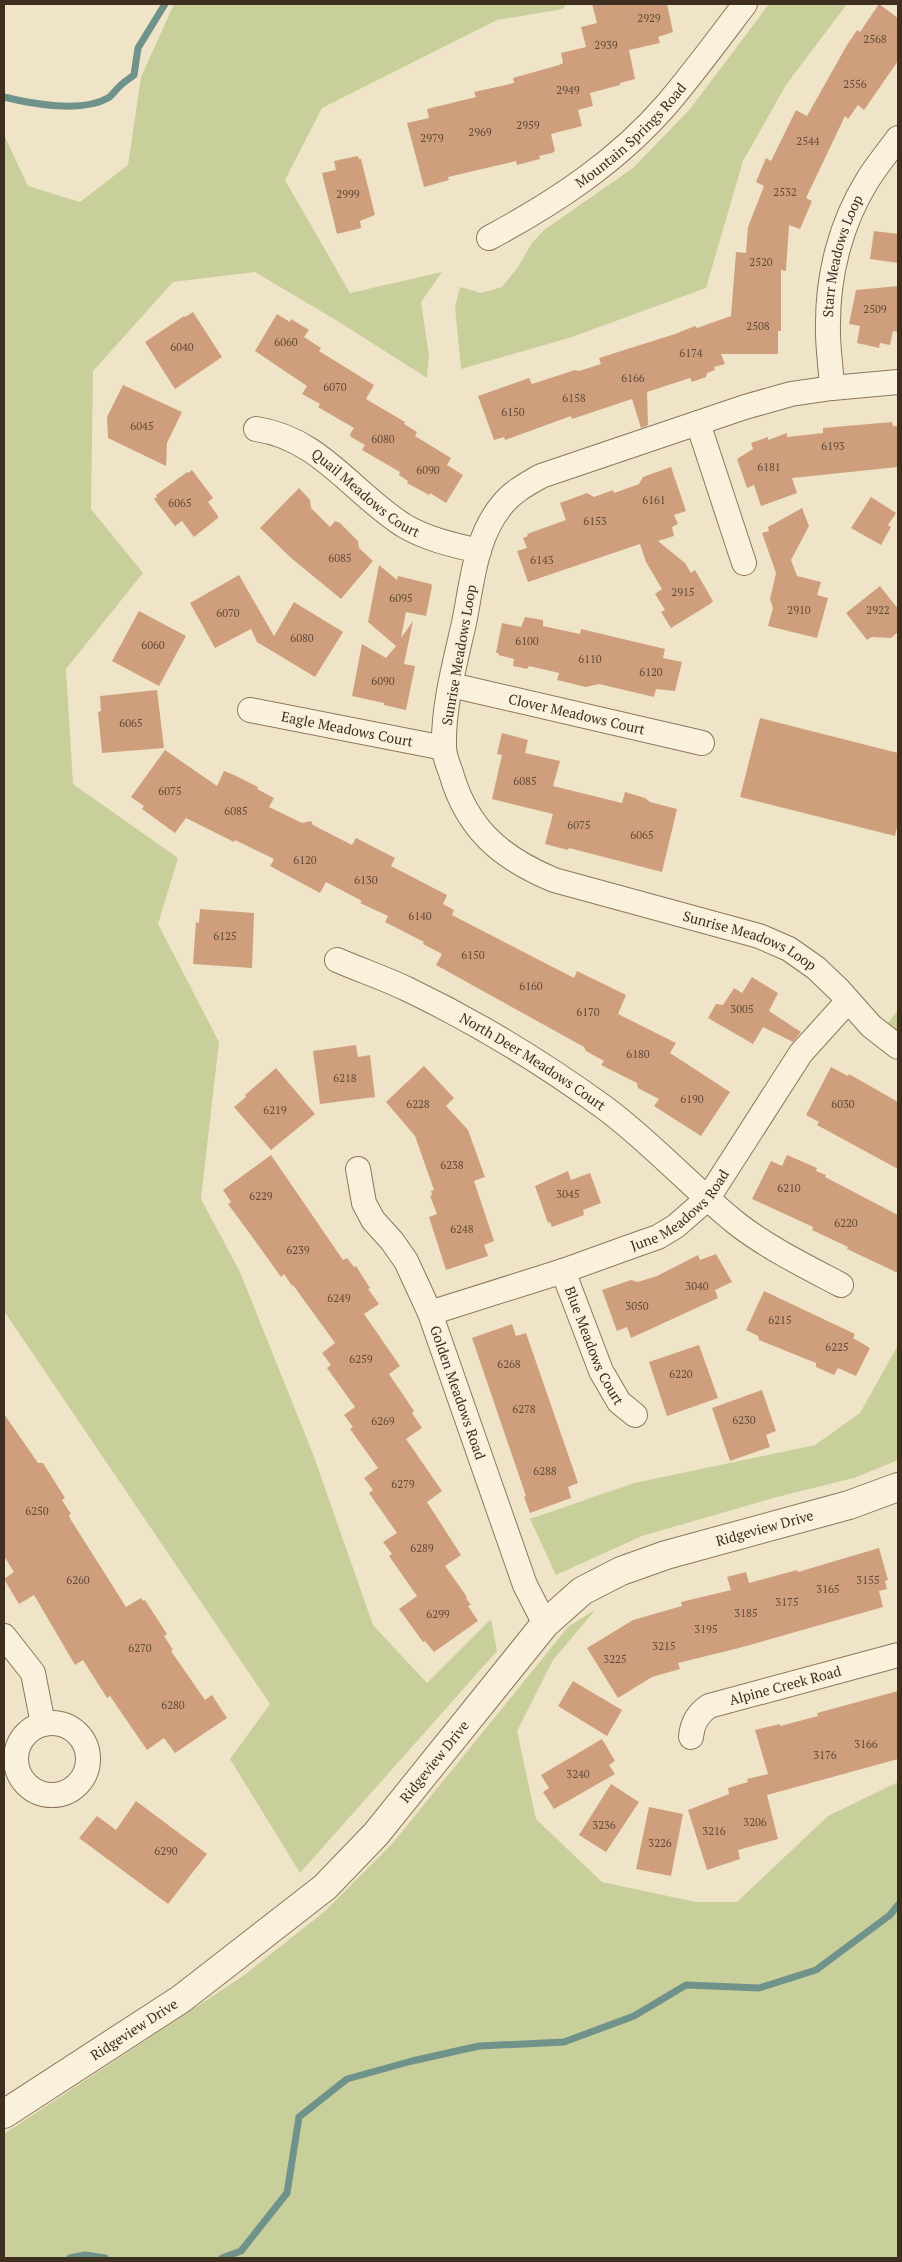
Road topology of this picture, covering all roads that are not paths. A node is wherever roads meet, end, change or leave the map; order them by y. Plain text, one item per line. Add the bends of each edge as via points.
1 (745, 4) edge
2 (898, 138) edge
3 (489, 238) dead end
4 (898, 382) edge
5 (832, 388) junction
6 (698, 423) junction
7 (256, 429) dead end
8 (479, 551) junction
9 (744, 563) dead end
10 (451, 685) junction
11 (250, 710) dead end
12 (702, 743) dead end
13 (444, 748) junction
14 (337, 960) dead end
15 (848, 1001) junction
16 (898, 1047) edge
17 (358, 1169) dead end
18 (708, 1198) junction
19 (563, 1271) junction
20 (840, 1285) dead end
21 (430, 1313) junction
22 (635, 1414) dead end
23 (898, 1488) edge
24 (545, 1624) junction
25 (4, 1636) edge
26 (898, 1655) edge
27 (43, 1724) dead end
28 (691, 1738) dead end
29 (4, 2114) edge

1 - 3 street, Mountain Springs Road via 668,103 625,147 573,188
2 - 5 street, Starr Meadows Loop via 866,182 848,217 837,250 830,285 828,324
4 - 5 street, Sunrise Meadows Loop
5 - 6 street, Sunrise Meadows Loop via 791,394
6 - 8 street, Sunrise Meadows Loop via 541,476 502,504 489,522
6 - 9 street
7 - 8 street, Quail Meadows Court via 276,432 311,449 404,525 438,541
8 - 10 street, Sunrise Meadows Loop
10 - 12 street, Clover Meadows Court
10 - 13 street, Sunrise Meadows Loop
11 - 13 street, Eagle Meadows Court
13 - 15 street, Sunrise Meadows Loop via 463,806 479,831 504,854 554,880 759,936 816,968
14 - 18 street, North Deer Meadows Court via 440,1006 542,1066 636,1132
15 - 16 street, Sunrise Meadows Loop via 871,1026
15 - 18 street, June Meadows Road via 801,1053
17 - 21 street, Golden Meadows Road via 364,1203 373,1220 406,1261
18 - 19 street, June Meadows Road via 658,1237
18 - 20 street, North Deer Meadows Court via 736,1224 770,1247
19 - 21 street, June Meadows Road
19 - 22 street, Blue Meadows Court via 601,1372 619,1402
21 - 24 street, Golden Meadows Road via 525,1585
23 - 24 street, Ridgeview Drive via 620,1571 582,1591
24 - 29 street, Ridgeview Drive via 376,1834 325,1887 181,1999
25 - 27 street via 33,1673
26 - 28 street, Alpine Creek Road via 709,1706 696,1719 691,1728

